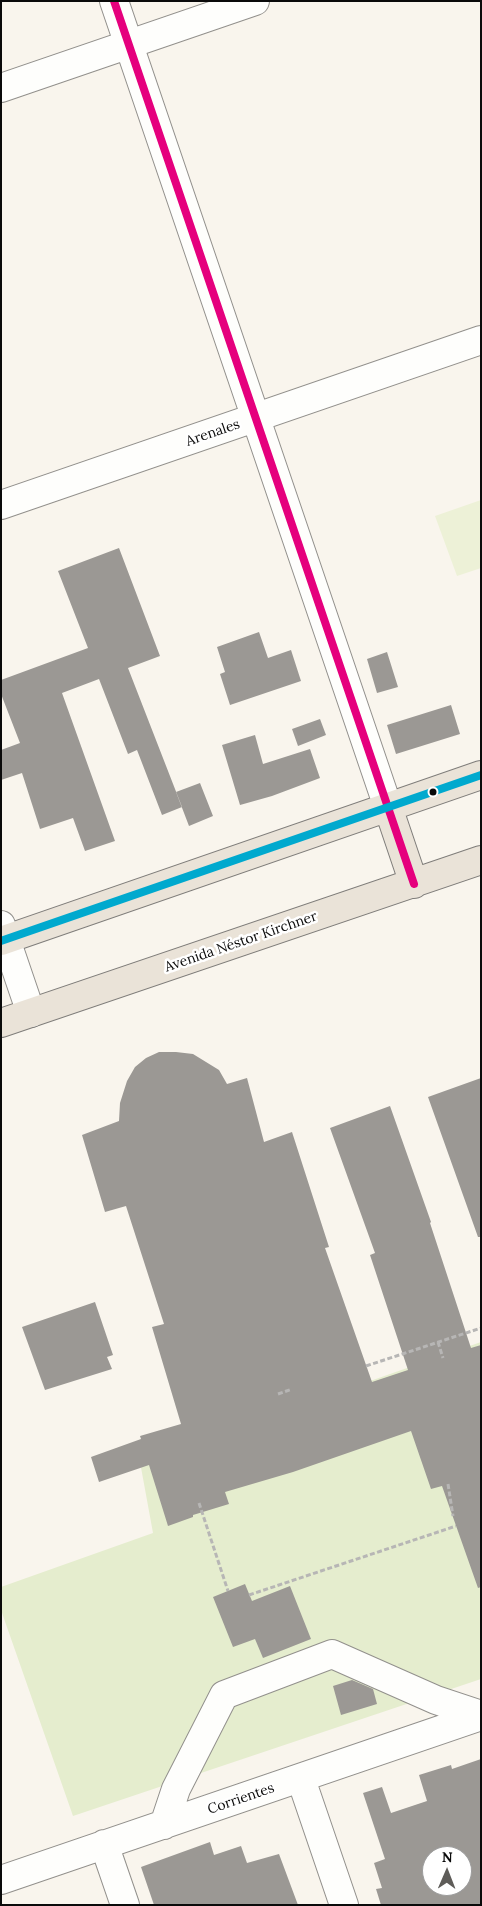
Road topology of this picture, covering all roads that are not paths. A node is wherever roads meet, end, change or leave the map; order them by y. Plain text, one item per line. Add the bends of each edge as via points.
1 (114, 1) edge
2 (255, 1) edge
3 (129, 44) junction
4 (1, 88) edge
5 (481, 340) edge
6 (256, 418) junction
7 (1, 505) edge
8 (481, 775) edge
9 (388, 807) junction
10 (481, 860) edge
11 (414, 884) junction
12 (3, 935) edge
13 (31, 1013) junction
14 (1, 1023) edge
15 (481, 1716) edge
16 (301, 1779) junction
17 (164, 1825) junction
18 (104, 1844) junction
19 (1, 1880) edge
20 (125, 1905) edge
21 (344, 1905) edge

1 - 3 street
2 - 3 street
3 - 4 street
3 - 6 street
5 - 6 street, Arenales
6 - 7 street, Arenales
6 - 9 street
8 - 9 main road
9 - 11 main road
9 - 12 main road
10 - 11 main road, Avenida Néstor Kirchner
11 - 13 main road, Avenida Néstor Kirchner
12 - 13 street
13 - 14 main road, Avenida Néstor Kirchner
15 - 16 street, Corrientes
15 - 17 street via 436,1700 332,1654 224,1696 176,1790
16 - 17 street, Corrientes
16 - 21 street
17 - 18 street, Corrientes
18 - 19 street, Corrientes
18 - 20 street

